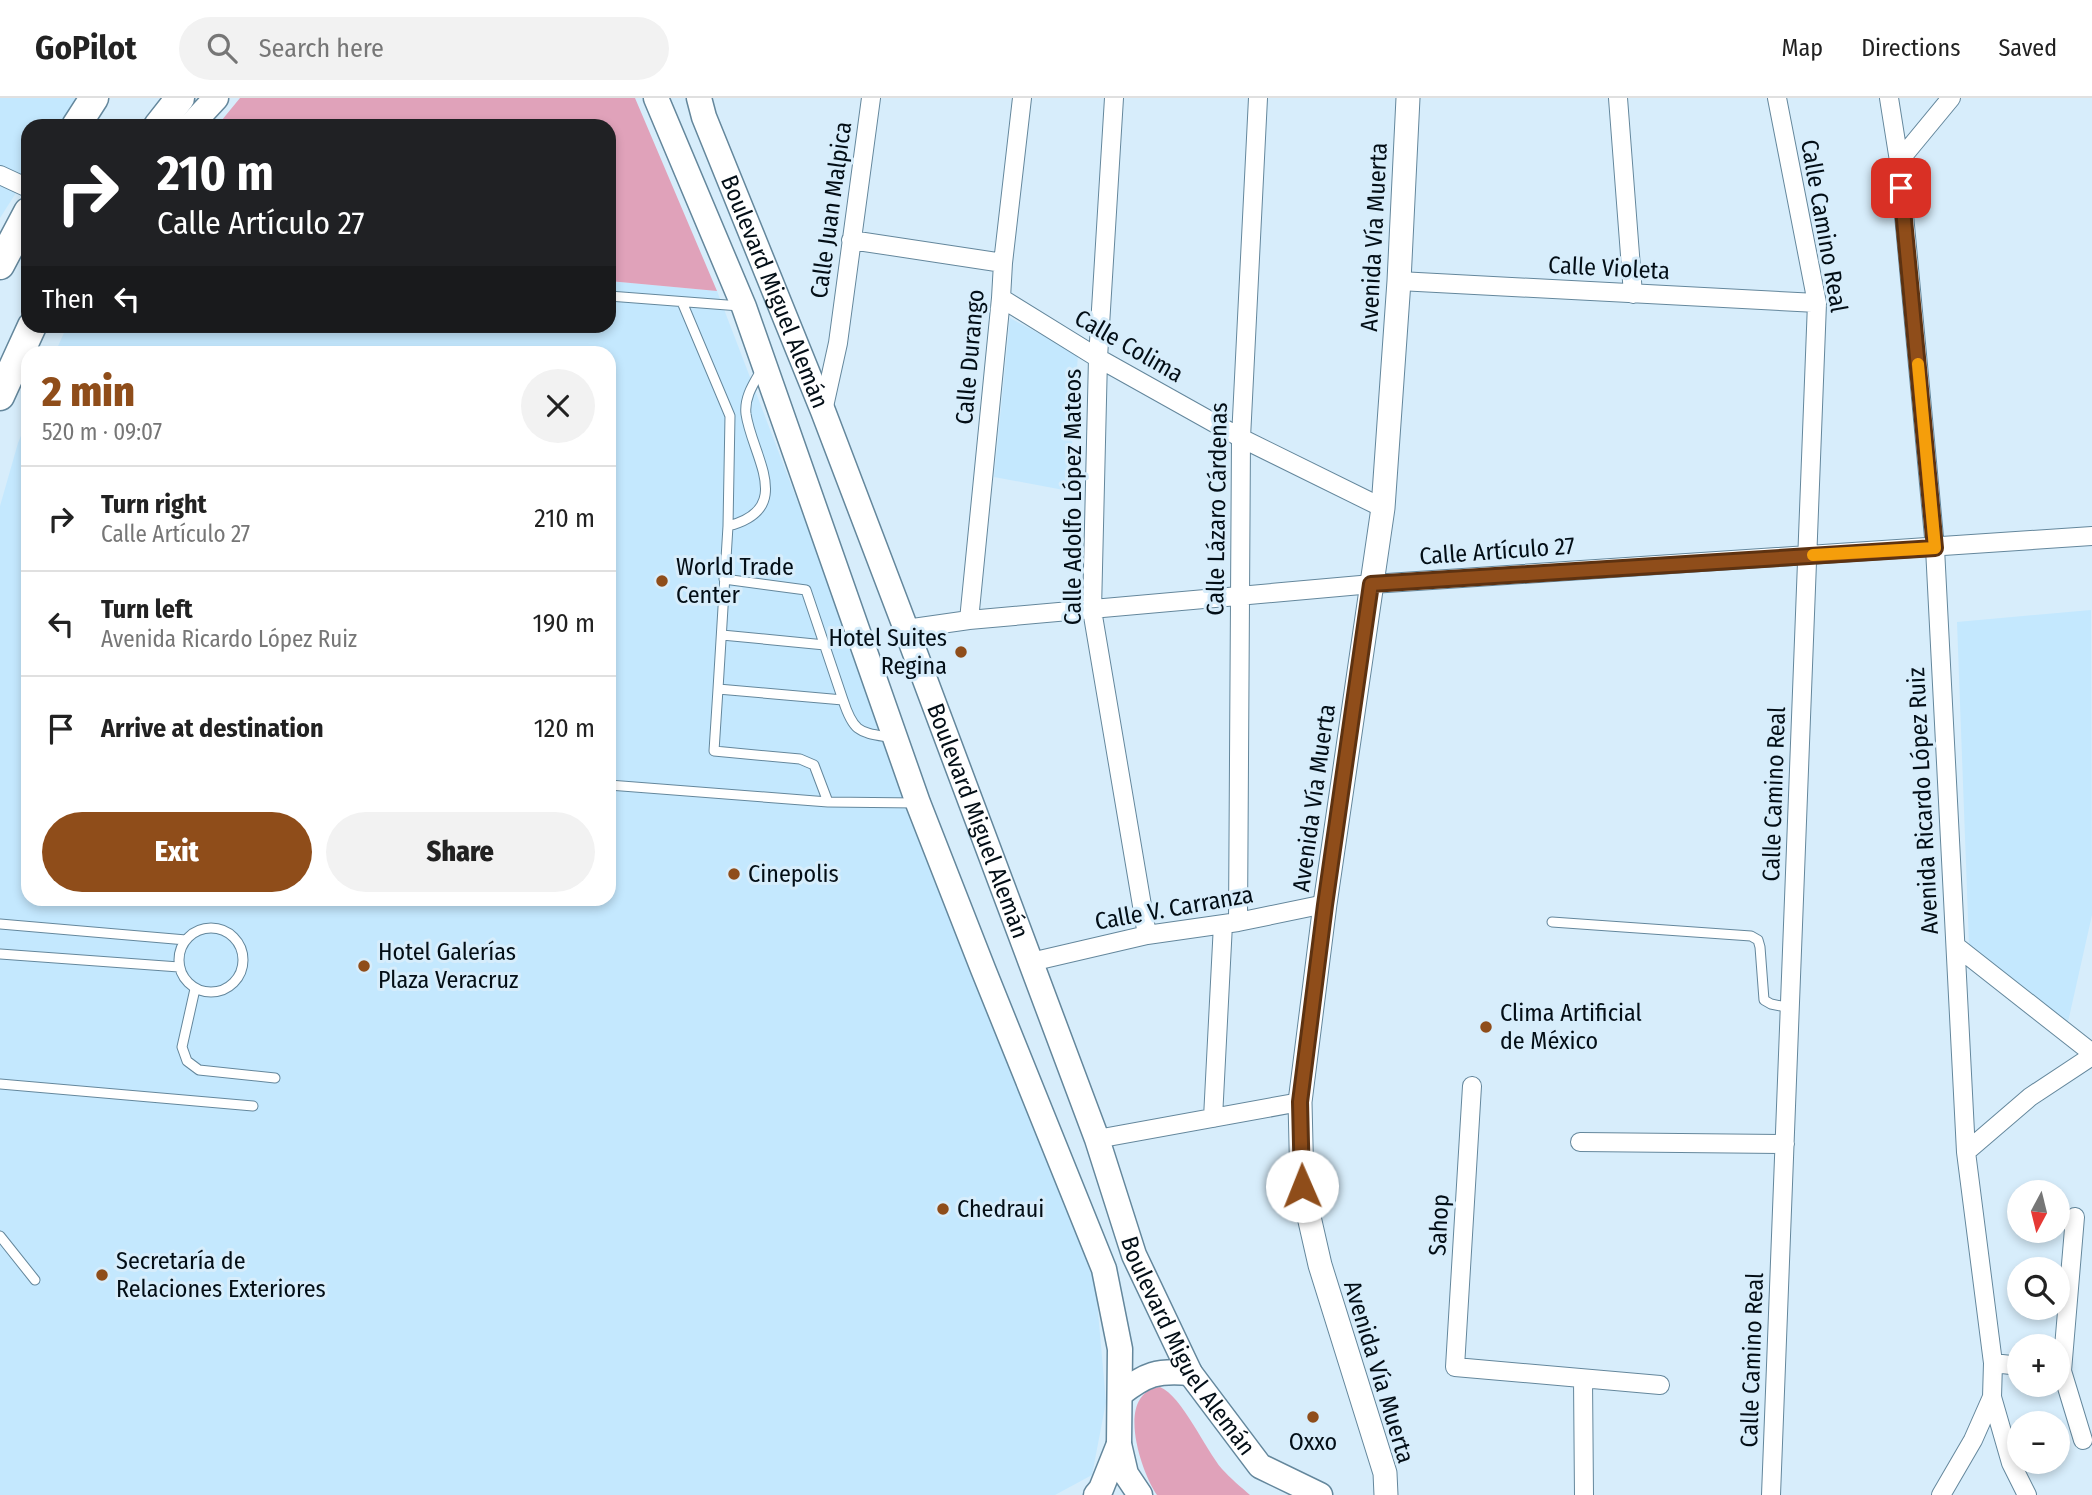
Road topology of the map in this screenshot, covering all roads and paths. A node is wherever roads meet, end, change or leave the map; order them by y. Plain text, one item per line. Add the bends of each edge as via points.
1 (94, 98) edge
2 (180, 98) edge
3 (216, 98) edge
4 (656, 98) edge
5 (699, 98) edge
6 (871, 98) edge
7 (1022, 98) edge
8 (1114, 98) edge
9 (1258, 98) edge
10 (1408, 98) edge
11 (1618, 98) edge
12 (1777, 98) edge
13 (1889, 98) edge
14 (1951, 98) edge
15 (80, 119) edge
16 (164, 119) edge
17 (196, 119) edge
18 (1899, 161) junction
19 (0, 175) edge
20 (21, 185) edge
21 (21, 225) edge
22 (851, 240) junction
23 (1003, 263) junction
24 (0, 265) edge
25 (1399, 281) junction
26 (1633, 294) junction
27 (616, 297) edge
28 (1001, 298) junction
29 (682, 302) junction
30 (1817, 303) junction
31 (744, 306) junction
32 (21, 350) edge
33 (1098, 358) junction
34 (764, 364) junction
35 (0, 396) edge
36 (823, 411) junction
37 (1241, 438) junction
38 (1383, 508) junction
39 (729, 526) junction
40 (2092, 536) edge
41 (1935, 548) junction
42 (1808, 555) junction
43 (724, 579) junction
44 (1371, 584) junction
45 (1239, 595) junction
46 (1092, 610) junction
47 (969, 620) junction
48 (906, 629) junction
49 (722, 635) junction
50 (825, 645) junction
51 (718, 689) junction
52 (843, 700) junction
53 (896, 738) junction
54 (616, 786) edge
55 (828, 802) junction
56 (918, 803) junction
57 (1325, 905) junction
58 (1552, 922) dead end
59 (1231, 923) junction
60 (0, 924) edge
61 (1147, 935) junction
62 (186, 940) junction
63 (1956, 946) junction
64 (0, 954) edge
65 (1031, 962) junction
66 (179, 967) junction
67 (195, 989) junction
68 (1791, 1008) junction
69 (2092, 1055) edge
70 (275, 1078) dead end
71 (0, 1084) edge
72 (1472, 1086) dead end
73 (1300, 1102) junction
74 (253, 1106) dead end
75 (1213, 1118) junction
76 (1097, 1139) junction
77 (1580, 1142) dead end
78 (1785, 1144) junction
79 (1966, 1152) junction
80 (2075, 1217) dead end
81 (0, 1236) edge
82 (35, 1280) dead end
83 (2064, 1334) edge
84 (1993, 1363) junction
85 (2007, 1365) edge
86 (1190, 1373) junction
87 (1583, 1378) junction
88 (1660, 1385) dead end
89 (1120, 1394) junction
90 (1992, 1397) junction
91 (2069, 1397) edge
92 (2084, 1440) dead end
93 (1119, 1444) junction
94 (1096, 1495) edge
95 (1140, 1495) edge
96 (1320, 1495) edge
97 (1386, 1495) edge
98 (1584, 1495) edge
99 (1772, 1495) edge
100 (1941, 1495) edge
101 (2027, 1495) edge

1 - 15 main road
2 - 16 main road
3 - 17 main road
4 - 31 main road, Boulevard Miguel Alemán
5 - 36 main road, Boulevard Miguel Alemán
6 - 22 street, Calle Juan Malpica
7 - 23 street, Calle Durango
8 - 33 street, Calle Adolfo López Mateos
9 - 37 street, Calle Lázaro Cárdenas
10 - 25 street, Avenida Vía Muerta
11 - 26 street
12 - 30 street, Calle Camino Real
13 - 18 street, Avenida Ricardo López Ruiz
14 - 18 street
18 - 41 street, Avenida Ricardo López Ruiz
19 - 20 street
21 - 24 main road
22 - 23 street
22 - 36 street, Calle Juan Malpica via 838,343
23 - 28 street, Calle Durango
25 - 26 street, Calle Violeta
25 - 38 street, Avenida Vía Muerta
26 - 30 street, Calle Violeta
27 - 29 lane
28 - 33 street, Calle Colima
28 - 47 street, Calle Durango
29 - 31 lane
29 - 39 lane via 730,416
30 - 42 street, Calle Camino Real
31 - 34 main road, Boulevard Miguel Alemán
32 - 35 main road
33 - 37 street, Calle Colima
33 - 46 street, Calle Adolfo López Mateos
34 - 39 lane via 747,398 746,414 768,486 758,511
34 - 53 main road, Boulevard Miguel Alemán
36 - 48 main road, Boulevard Miguel Alemán
37 - 38 street, Calle Colima
37 - 45 street, Calle Lázaro Cárdenas
38 - 44 street, Avenida Vía Muerta
39 - 43 lane
40 - 41 street, Calle Artículo 27
41 - 42 street, Calle Artículo 27
41 - 63 street, Avenida Ricardo López Ruiz
42 - 44 street, Calle Artículo 27
42 - 68 street, Calle Camino Real
43 - 49 lane
43 - 50 lane via 806,590
44 - 45 street, Calle Artículo 27
44 - 57 street, Avenida Vía Muerta
45 - 46 street, Calle Artículo 27
45 - 59 street, Calle Lázaro Cárdenas
46 - 47 street, Calle Artículo 27
46 - 61 street, Calle Adolfo López Mateos
47 - 48 street, Calle Artículo 27
48 - 65 main road, Boulevard Miguel Alemán
49 - 50 lane
49 - 51 lane
50 - 52 lane
51 - 52 lane
51 - 55 lane via 714,751 800,759 814,765
52 - 53 lane via 850,722 863,733
53 - 56 main road, Boulevard Miguel Alemán
54 - 55 lane
55 - 56 lane
56 - 89 main road, Boulevard Miguel Alemán via 1104,1269 1120,1349
57 - 59 street, Calle V. Carranza
57 - 73 street, Avenida Vía Muerta
58 - 68 lane via 1751,936 1760,947 1764,1000
59 - 61 street, Calle V. Carranza
59 - 75 street, Calle Lázaro Cárdenas
60 - 62 lane
61 - 65 street, Calle V. Carranza
62 - 66 lane
62 - 67 lane via 200,930 219,929 235,938 243,954 242,972 230,987 213,993
63 - 69 street
63 - 79 street, Avenida Ricardo López Ruiz
64 - 66 lane
65 - 76 main road, Boulevard Miguel Alemán
66 - 67 lane
67 - 70 lane via 182,1047 187,1061 199,1070
68 - 78 street, Calle Camino Real
69 - 79 street via 2030,1097
71 - 74 lane
72 - 87 street, Sahop via 1455,1367
73 - 75 street
73 - 97 street, Avenida Vía Muerta via 1302,1186 1320,1265 1385,1473
75 - 76 street
76 - 86 main road, Boulevard Miguel Alemán via 1134,1255
77 - 78 street
78 - 99 street, Calle Camino Real
79 - 84 street, Avenida Ricardo López Ruiz
80 - 83 street
81 - 82 lane
84 - 85 street
84 - 90 street, Avenida Ricardo López Ruiz
86 - 89 main road via 1153,1373
86 - 96 main road, Boulevard Miguel Alemán via 1259,1466
87 - 88 street
87 - 98 street
89 - 93 main road, Boulevard Miguel Alemán
90 - 100 street
90 - 101 street, Avenida Ricardo López Ruiz via 2011,1463
91 - 92 street
93 - 94 main road
93 - 95 main road, Boulevard Miguel Alemán via 1126,1474

